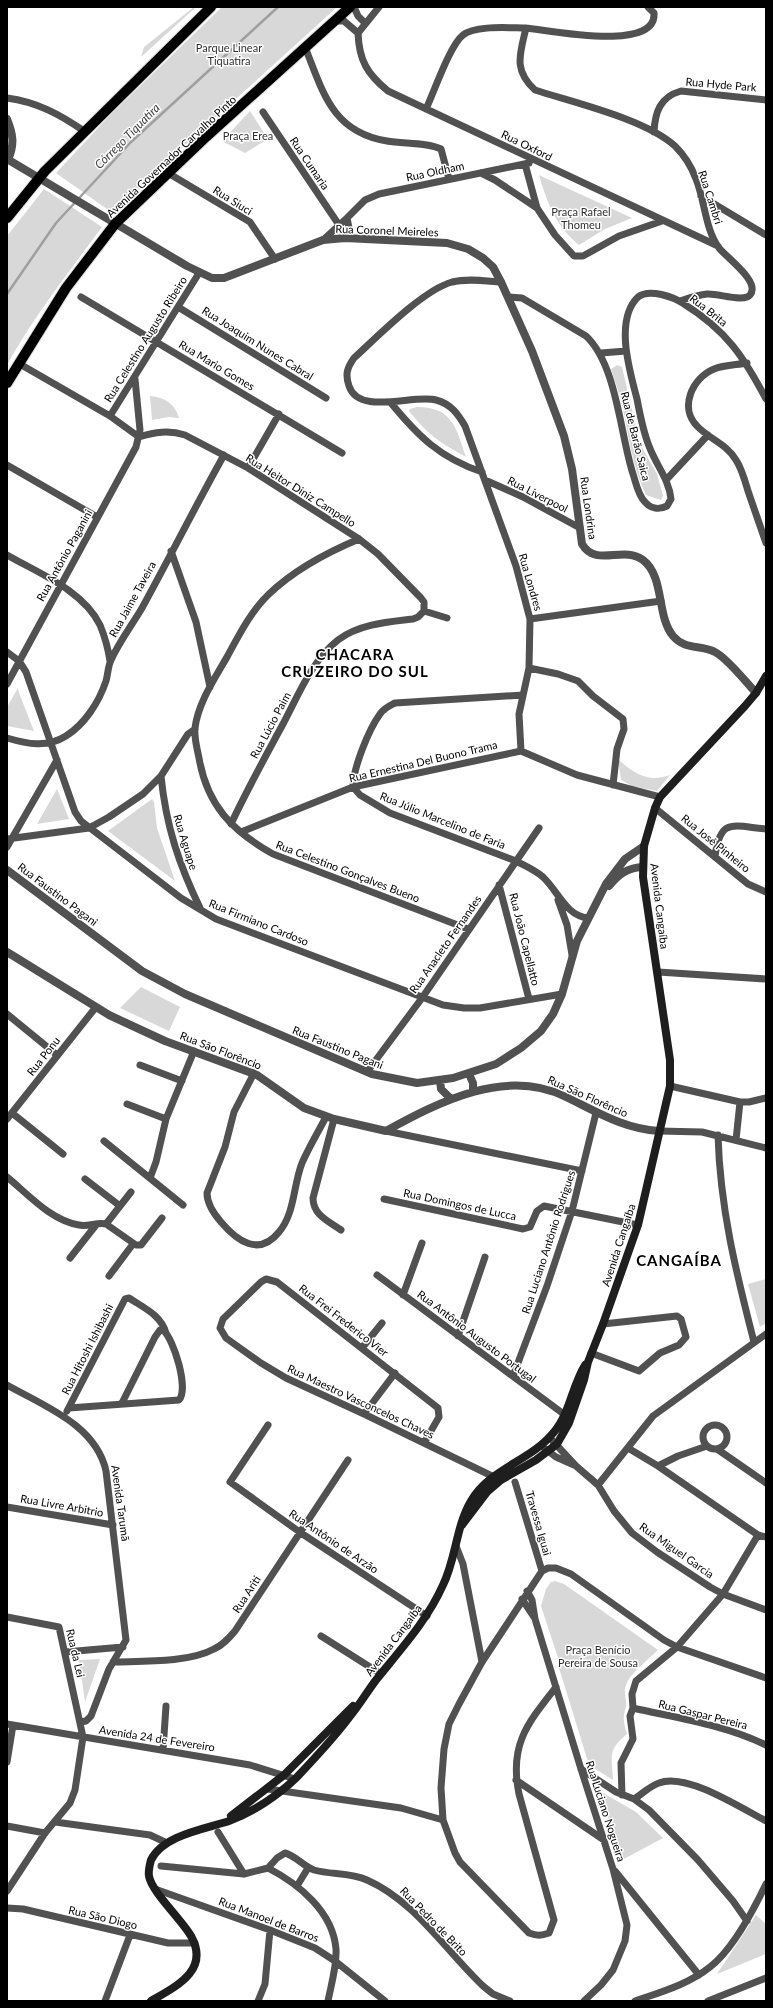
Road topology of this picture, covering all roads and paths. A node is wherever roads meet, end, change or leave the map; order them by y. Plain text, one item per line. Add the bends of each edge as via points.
1 (211, 7) edge
2 (350, 7) edge
3 (354, 7) edge
4 (379, 7) edge
5 (648, 7) edge
6 (334, 21) junction
7 (365, 23) junction
8 (526, 28) junction
9 (358, 33) junction
10 (304, 47) junction
11 (7, 98) edge
12 (766, 100) edge
13 (426, 109) junction
14 (263, 112) dead end
15 (7, 119) edge
16 (84, 131) junction
17 (654, 132) junction
18 (7, 160) edge
19 (536, 161) junction
20 (525, 164) junction
21 (168, 173) junction
22 (481, 173) junction
23 (39, 177) junction
24 (449, 179) junction
25 (701, 196) junction
26 (537, 208) junction
27 (7, 218) edge
28 (347, 218) junction
29 (662, 221) junction
30 (115, 224) junction
31 (339, 225) junction
32 (766, 235) edge
33 (351, 238) junction
34 (323, 240) junction
35 (718, 246) junction
36 (275, 259) junction
37 (199, 273) junction
38 (501, 282) junction
39 (81, 296) dead end
40 (508, 297) junction
41 (680, 301) junction
42 (178, 307) junction
43 (157, 342) junction
44 (626, 351) junction
45 (600, 353) junction
46 (18, 363) junction
47 (747, 363) junction
48 (135, 378) junction
49 (7, 383) edge
50 (326, 398) dead end
51 (766, 399) edge
52 (391, 403) junction
53 (279, 414) junction
54 (110, 416) junction
55 (708, 435) junction
56 (139, 437) junction
57 (342, 453) dead end
58 (224, 455) junction
59 (7, 465) edge
60 (248, 468) junction
61 (482, 472) junction
62 (485, 480) junction
63 (666, 480) junction
64 (98, 517) junction
65 (580, 528) junction
66 (359, 540) junction
67 (766, 543) edge
68 (172, 551) junction
69 (7, 554) edge
70 (60, 586) junction
71 (661, 601) junction
72 (424, 611) junction
73 (447, 618) dead end
74 (530, 619) junction
75 (7, 652) edge
76 (20, 661) junction
77 (110, 661) junction
78 (529, 668) junction
79 (766, 676) edge
80 (7, 684) edge
81 (210, 687) junction
82 (756, 693) junction
83 (522, 695) junction
84 (195, 728) junction
85 (7, 738) edge
86 (51, 743) junction
87 (521, 751) junction
88 (57, 760) junction
89 (161, 776) junction
90 (613, 785) junction
91 (353, 787) junction
92 (660, 797) junction
93 (655, 808) junction
94 (231, 824) junction
95 (89, 828) junction
96 (539, 828) dead end
97 (766, 828) edge
98 (241, 832) junction
99 (9, 839) edge
100 (644, 846) junction
101 (7, 847) edge
102 (715, 857) junction
103 (516, 861) junction
104 (642, 867) junction
105 (7, 870) edge
106 (500, 885) junction
107 (554, 890) junction
108 (603, 892) junction
109 (766, 892) edge
110 (201, 910) junction
111 (588, 918) junction
112 (468, 929) junction
113 (7, 952) edge
114 (572, 955) junction
115 (658, 972) junction
116 (766, 978) edge
117 (562, 994) junction
118 (422, 998) junction
119 (529, 999) junction
120 (96, 1007) junction
121 (7, 1014) edge
122 (194, 1051) junction
123 (57, 1055) junction
124 (140, 1065) dead end
125 (367, 1072) junction
126 (254, 1073) junction
127 (469, 1074) junction
128 (440, 1080) junction
129 (182, 1081) junction
130 (670, 1086) junction
131 (473, 1092) junction
132 (766, 1098) edge
133 (451, 1099) junction
134 (740, 1102) junction
135 (128, 1104) dead end
136 (596, 1113) junction
137 (9, 1116) edge
138 (326, 1117) junction
139 (166, 1119) junction
140 (334, 1120) junction
141 (386, 1131) junction
142 (660, 1131) junction
143 (718, 1135) junction
144 (736, 1140) junction
145 (104, 1141) dead end
146 (766, 1148) edge
147 (63, 1154) dead end
148 (582, 1171) junction
149 (7, 1177) edge
150 (150, 1178) junction
151 (85, 1179) dead end
152 (131, 1192) dead end
153 (384, 1199) dead end
154 (183, 1205) dead end
155 (120, 1206) junction
156 (572, 1211) junction
157 (162, 1218) dead end
158 (96, 1224) junction
159 (106, 1224) junction
160 (638, 1225) junction
161 (341, 1230) dead end
162 (422, 1243) dead end
163 (133, 1244) junction
164 (485, 1257) dead end
165 (70, 1258) dead end
166 (377, 1275) dead end
167 (109, 1276) dead end
168 (403, 1294) junction
169 (382, 1323) dead end
170 (603, 1324) junction
171 (166, 1333) junction
172 (766, 1334) edge
173 (458, 1336) junction
174 (226, 1338) joint
175 (754, 1342) junction
176 (362, 1348) junction
177 (591, 1353) junction
178 (588, 1362) junction
179 (395, 1373) junction
180 (513, 1376) junction
181 (7, 1385) edge
182 (122, 1403) junction
183 (69, 1408) junction
184 (364, 1414) junction
185 (565, 1415) junction
186 (64, 1417) junction
187 (268, 1425) dead end
188 (549, 1437) junction
189 (424, 1443) junction
190 (541, 1444) junction
191 (557, 1444) junction
192 (707, 1446) junction
193 (628, 1448) junction
194 (717, 1449) junction
195 (547, 1451) junction
196 (348, 1460) dead end
197 (576, 1466) junction
198 (658, 1466) junction
199 (492, 1476) junction
200 (515, 1482) dead end
201 (766, 1483) edge
202 (598, 1485) junction
203 (7, 1507) edge
204 (113, 1525) junction
205 (462, 1525) junction
206 (301, 1533) junction
207 (758, 1535) junction
208 (766, 1537) edge
209 (456, 1546) junction
210 (542, 1571) junction
211 (527, 1591) junction
212 (723, 1594) junction
213 (522, 1599) junction
214 (766, 1610) edge
215 (427, 1616) junction
216 (7, 1617) edge
217 (535, 1619) junction
218 (321, 1636) dead end
219 (123, 1647) junction
220 (678, 1647) junction
221 (65, 1652) junction
222 (113, 1662) junction
223 (482, 1662) junction
224 (381, 1674) junction
225 (766, 1678) edge
226 (556, 1687) junction
227 (362, 1698) junction
228 (166, 1706) dead end
229 (633, 1708) junction
230 (81, 1722) junction
231 (10, 1724) edge
232 (83, 1737) junction
233 (766, 1745) edge
234 (163, 1750) junction
235 (7, 1762) edge
236 (581, 1769) junction
237 (284, 1775) junction
238 (295, 1778) junction
239 (516, 1780) junction
240 (268, 1789) junction
241 (280, 1792) junction
242 (622, 1795) junction
243 (634, 1799) junction
244 (443, 1820) junction
245 (766, 1821) edge
246 (54, 1822) junction
247 (220, 1823) junction
248 (7, 1826) edge
249 (218, 1832) dead end
250 (45, 1833) junction
251 (604, 1840) junction
252 (167, 1843) junction
253 (161, 1866) dead end
254 (268, 1868) junction
255 (308, 1868) junction
256 (613, 1869) junction
257 (244, 1874) junction
258 (766, 1884) edge
259 (297, 1886) junction
260 (156, 1889) junction
261 (7, 1891) edge
262 (7, 1908) edge
263 (747, 1921) junction
264 (270, 1930) junction
265 (130, 1935) junction
266 (195, 1942) junction
267 (335, 1961) junction
268 (699, 1975) junction
269 (766, 1978) edge
270 (641, 2000) edge
271 (105, 2001) edge
272 (151, 2001) edge
273 (258, 2001) edge
274 (328, 2001) edge
275 (385, 2001) edge
276 (510, 2001) edge
277 (584, 2001) edge
278 (708, 2001) edge

1 - 16 main road
2 - 6 main road, Avenida Governador Carvalho Pinto
3 - 7 street
4 - 7 street
5 - 8 street via 654,13 651,24 632,35 588,35
6 - 9 street via 344,21
6 - 10 main road, Avenida Governador Carvalho Pinto
7 - 9 street
8 - 13 street via 484,29 469,31 462,36 452,50
8 - 17 street, Rua Cambri via 519,58 521,72 527,83 535,90 634,122
9 - 13 street, Rua Oxford via 359,48 366,69 377,82 388,91
10 - 21 main road, Avenida Governador Carvalho Pinto
10 - 24 street via 330,107 340,119 356,130 386,141 442,149
11 - 16 street via 36,103
12 - 17 street, Rua Hyde Park via 676,92 664,99 659,107 654,117
13 - 19 street, Rua Oxford
14 - 31 street, Rua Cumaria
15 - 18 street via 13,133 14,146
16 - 23 main road
17 - 25 street, Rua Cambri via 676,147 696,179
18 - 23 street, Rua Coronel Meireles
19 - 20 street, Rua Oldham
19 - 29 street, Rua Oxford
20 - 22 street, Rua Oldham
20 - 26 street
21 - 30 main road, Avenida Governador Carvalho Pinto
21 - 36 street, Rua Siuci via 250,222
22 - 24 street, Rua Oldham
22 - 26 street via 496,180
23 - 27 main road
23 - 30 street, Rua Coronel Meireles
24 - 28 street, Rua Oldham via 379,194 365,200
25 - 32 street
25 - 35 street, Rua Cambri
26 - 29 street via 558,239 578,257 619,236
28 - 31 street, Rua Oldham
28 - 33 street
29 - 35 street, Rua Oxford
30 - 37 street, Rua Coronel Meireles
30 - 46 main road, Avenida Governador Carvalho Pinto via 66,288
31 - 34 street, Rua Oldham
33 - 34 street, Rua Coronel Meireles
33 - 38 street, Rua Coronel Meireles via 447,243 468,249 493,268
34 - 36 street, Rua Coronel Meireles
35 - 41 street, Rua Cambri via 750,281 752,293 748,298 742,299 705,294
36 - 37 street, Rua Coronel Meireles via 224,278 212,278
37 - 42 street, Rua Celestino Augusto Ribeiro
38 - 40 street, Rua Londrina
38 - 52 street, Rua Londres via 460,280 436,290 413,306 354,358 348,366 346,377 350,390 358,398 371,402
39 - 43 street, Rua Mario Gomes
40 - 45 street via 522,298 571,326 586,336
40 - 65 street, Rua Londrina via 532,351 564,436 572,469
41 - 44 street, Rua Brita via 649,293 635,300 626,327
41 - 47 street, Rua Brita via 721,332
42 - 43 street, Rua Celestino Augusto Ribeiro
42 - 50 street, Rua Joaquim Nunes Cabral
43 - 48 street, Rua Celestino Augusto Ribeiro
43 - 53 street, Rua Mario Gomes
44 - 45 street
44 - 63 street, Rua de Barão Saica via 646,438
45 - 63 street, Rua de Barão Saica via 614,397 634,479 642,498 650,507 662,508 670,503 670,490
46 - 49 main road, Avenida Governador Carvalho Pinto
46 - 54 street
47 - 51 street, Rua Brita
47 - 55 street via 713,369 696,384 690,397 688,411 697,426
48 - 54 street, Rua Celestino Augusto Ribeiro
48 - 56 street
52 - 61 street via 430,446
52 - 61 street, Rua Londres via 420,399 436,400 448,405 458,414 465,426
53 - 57 street, Rua Mario Gomes
53 - 60 street
54 - 56 street
55 - 63 street
55 - 67 street via 726,447 737,461
56 - 58 street, Rua Heitor Diniz Campello via 163,431 175,432
56 - 64 street, Rua Antônio Paganini
58 - 60 street, Rua Heitor Diniz Campello
58 - 68 street, Rua Jaime Taveira
59 - 64 street
60 - 66 street, Rua Heitor Diniz Campello
61 - 62 street, Rua Londres
62 - 65 street, Rua Liverpool
62 - 74 street, Rua Londres via 516,566
64 - 70 street, Rua Antônio Paganini
65 - 71 street, Rua Londrina via 582,544 591,554 626,554 642,559 653,574
66 - 72 street, Rua Heitor Diniz Campello via 378,554 421,598 424,602
66 - 81 street, Rua Celestino Gonçalves Bueno via 319,559 287,579 266,597 255,610
68 - 77 street, Rua Jaime Taveira
68 - 81 street via 196,622
69 - 70 street
70 - 76 street, Rua Antônio Paganini
70 - 77 street via 90,611 99,624 106,640
71 - 74 street
71 - 82 street, Rua Londrina via 672,635 690,647 715,652
72 - 73 street
72 - 94 street, Rua Lúcio Paim via 414,619 359,629 339,639 321,656
74 - 78 street, Rua Londres
75 - 76 street
76 - 80 street, Rua Antônio Paganini
76 - 86 street, Rua Firmiano Cardoso
77 - 86 street, Rua Jaime Taveira via 100,696 90,712 66,736
78 - 83 street, Rua Londres
78 - 90 street via 578,680 593,696 622,719 624,730 618,749
79 - 82 main road, Avenida Cangaíba
81 - 84 street, Rua Celestino Gonçalves Bueno
82 - 92 main road, Avenida Cangaíba
83 - 87 street, Rua Londres via 519,714
83 - 91 street via 395,703 386,707 380,714 355,766
84 - 89 street via 188,734
84 - 94 street, Rua Celestino Gonçalves Bueno via 200,765 206,785 214,804
85 - 86 street via 38,744
86 - 88 street, Rua Firmiano Cardoso
87 - 90 street via 578,775
87 - 91 street, Rua Ernestina Del Buono Trama
88 - 95 street, Rua Firmiano Cardoso via 75,812
88 - 99 street
89 - 95 street via 129,805
89 - 110 street, Rua Aguape via 170,834 178,860
90 - 92 street
91 - 98 street, Rua Ernestina Del Buono Trama
91 - 103 street, Rua Júlio Marcelino de Faria via 360,796 390,813
92 - 93 main road, Avenida Cangaíba
93 - 100 main road, Avenida Cangaíba
93 - 102 street, Rua José Pinheiro
94 - 98 street, Rua Celestino Gonçalves Bueno
95 - 99 street
95 - 110 street, Rua Firmiano Cardoso
96 - 103 street, Rua Anacleto Fernandes
97 - 102 street via 730,826 724,829
98 - 112 street, Rua Celestino Gonçalves Bueno via 251,842 273,854
99 - 101 street
100 - 104 main road, Avenida Cangaíba
100 - 108 street, Rua Faustino Pagani via 632,853 617,868
102 - 109 street, Rua José Pinheiro via 748,884
103 - 106 street, Rua Anacleto Fernandes
103 - 107 street, Rua Júlio Marcelino de Faria via 541,876
104 - 108 street, Rua Faustino Pagani via 631,868 622,873
104 - 115 main road, Avenida Cangaíba
105 - 125 street, Rua Faustino Pagani via 158,980
106 - 112 street, Rua Anacleto Fernandes
106 - 119 street, Rua João Capellatto
107 - 111 street, Rua Júlio Marcelino de Faria via 570,910
107 - 114 street, Rua Júlio Marcelino de Faria via 568,925
108 - 111 street, Rua Faustino Pagani
110 - 118 street, Rua Firmiano Cardoso via 238,928
111 - 114 street, Rua Faustino Pagani
112 - 118 street, Rua Anacleto Fernandes
113 - 120 street, Rua São Florêncio
114 - 117 street, Rua Faustino Pagani
115 - 116 street
115 - 130 main road, Avenida Cangaíba via 670,1060
117 - 119 street, Rua Firmiano Cardoso
117 - 127 street, Rua Faustino Pagani via 553,1014 541,1031 522,1048 501,1061
118 - 119 street, Rua Firmiano Cardoso via 464,1008 494,1006
118 - 125 street, Rua Anacleto Fernandes
120 - 122 street, Rua São Florêncio via 142,1031
120 - 123 street, Rua Ponu
121 - 123 street
122 - 126 street, Rua São Florêncio
122 - 129 street
123 - 137 street, Rua Ponu
124 - 129 street
125 - 128 street, Rua Faustino Pagani via 417,1083
126 - 138 street, Rua São Florêncio via 304,1108
126 - 138 street via 234,1112 225,1147 207,1193 207,1200 218,1219 242,1242 258,1245 266,1243 284,1225 302,1164
127 - 128 street, Rua Faustino Pagani
127 - 131 street
128 - 133 street via 441,1089
129 - 139 street
130 - 134 street
130 - 142 main road, Avenida Cangaíba
131 - 133 street, Rua São Florêncio
131 - 136 street, Rua São Florêncio via 536,1086 566,1097
132 - 134 street
133 - 141 street, Rua São Florêncio
134 - 144 street
135 - 139 street
136 - 142 street, Rua São Florêncio via 630,1127
136 - 148 street, Rua Luciano Antônio Rodrigues
137 - 147 street
138 - 140 street, Rua São Florêncio
139 - 150 street
140 - 141 street, Rua São Florêncio
140 - 161 street via 313,1205 322,1218
141 - 148 street
142 - 143 street via 697,1131
142 - 160 main road, Avenida Cangaíba
143 - 144 street
143 - 175 street via 719,1174 731,1251
144 - 146 street
145 - 150 street
148 - 156 street, Rua Luciano Antônio Rodrigues
149 - 158 street via 62,1220 78,1225
150 - 154 street
151 - 155 street
152 - 155 street
153 - 156 street, Rua Domingos de Lucca via 523,1229 530,1227 541,1207
155 - 159 street
156 - 160 street, Rua Domingos de Lucca
156 - 180 street, Rua Luciano Antônio Rodrigues
157 - 163 street via 144,1241 138,1246
158 - 159 street
158 - 165 street
159 - 163 street
160 - 170 main road, Avenida Cangaíba
162 - 168 street
163 - 167 street
164 - 173 street
166 - 168 street, Rua Antônio Augusto Portugal
168 - 173 street, Rua Antônio Augusto Portugal
169 - 176 street
170 - 177 main road, Avenida Cangaíba
170 - 177 street via 677,1316 681,1319 686,1337 679,1345 660,1353 639,1372
171 - 182 street via 160,1330 155,1337
171 - 182 street via 178,1362 181,1398 176,1402
171 - 183 street, Rua Hitoshi Ishibashi via 164,1324 153,1313 129,1298 125,1299
172 - 175 street
173 - 180 street, Rua Antônio Augusto Portugal
174 - 176 street, Rua Frei Frederico Vier via 220,1328 223,1319 266,1279 277,1282
174 - 184 street, Rua Maestro Vasconcelos Chaves via 261,1364 286,1378
175 - 193 street via 653,1416
176 - 179 street, Rua Frei Frederico Vier
177 - 178 main road, Avenida Cangaíba
178 - 185 main road, Avenida Cangaíba via 578,1377
178 - 191 main road, Avenida Cangaíba via 569,1423
179 - 184 street
179 - 189 street, Rua Frei Frederico Vier via 424,1395 440,1412
180 - 185 street, Rua Antônio Augusto Portugal
181 - 186 street, Avenida Tarumã
182 - 183 street
183 - 186 street, Rua Hitoshi Ishibashi
184 - 189 street, Rua Maestro Vasconcelos Chaves
185 - 188 main road, Avenida Cangaíba
186 - 204 street, Avenida Tarumã via 86,1434 104,1462
187 - 206 street, Rua Antônio de Arzão via 230,1482
188 - 190 main road, Avenida Cangaíba
188 - 191 street, Rua Miguel Garcia
189 - 199 street, Rua Maestro Vasconcelos Chaves
190 - 195 street, Rua Miguel Garcia
190 - 199 main road, Avenida Cangaíba
191 - 195 main road, Avenida Cangaíba
191 - 197 street, Rua Miguel Garcia
192 - 194 street
192 - 194 street via 703,1438 705,1430 711,1425 719,1425 726,1430 728,1438 724,1445
192 - 198 street
193 - 198 street
193 - 202 street
194 - 201 street
195 - 197 street, Rua Miguel Garcia
195 - 205 main road, Avenida Cangaíba via 491,1488
196 - 206 street, Rua Ariti
197 - 202 street, Rua Miguel Garcia
198 - 207 street
199 - 205 main road, Avenida Cangaíba via 464,1512
200 - 210 street, Travessa Iguai
202 - 212 street, Rua Miguel Garcia via 632,1533
203 - 204 street, Rua Livre Arbitrio
204 - 219 street, Avenida Tarumã via 126,1636
205 - 209 main road, Avenida Cangaíba
206 - 215 street, Rua Antônio de Arzão
206 - 222 street, Rua Ariti via 235,1631 215,1649 177,1658
207 - 208 street
207 - 212 street
209 - 215 main road, Avenida Cangaíba via 444,1584
209 - 223 street via 464,1570
210 - 211 street
210 - 220 street via 548,1568 563,1570 637,1622
211 - 213 street
211 - 217 street, Rua Luciano Nogueira via 532,1600
212 - 214 street, Rua Miguel Garcia
212 - 220 street
213 - 217 street, Rua Luciano Nogueira
213 - 223 street
215 - 224 main road, Avenida Cangaíba
216 - 221 street, Rua da Lei via 59,1627
217 - 226 street, Rua Luciano Nogueira
218 - 224 street
219 - 221 street
219 - 222 street
220 - 225 street
220 - 229 street via 636,1681 632,1694
221 - 230 street, Rua da Lei
222 - 230 street via 91,1716 86,1722
223 - 244 street via 448,1728 441,1788
224 - 227 main road, Avenida Cangaíba
226 - 236 street, Rua Luciano Nogueira
226 - 239 street via 529,1721 521,1737 516,1762
227 - 237 main road, Avenida Cangaíba
227 - 238 main road, Avenida Cangaíba via 340,1729
228 - 234 street
229 - 233 street, Rua Gaspar Pereira via 726,1731
229 - 242 street via 630,1716 633,1739 621,1763
230 - 232 street, Rua da Lei
231 - 232 street, Avenida 24 de Fevereiro
231 - 235 street, Avenida 24 de Fevereiro
232 - 234 street, Avenida 24 de Fevereiro
232 - 246 street, Rua da Lei via 73,1797
234 - 237 street, Avenida 24 de Fevereiro via 250,1765
236 - 242 street
236 - 251 street, Rua Luciano Nogueira
237 - 238 street, Avenida 24 de Fevereiro
237 - 240 main road, Avenida Cangaíba
238 - 241 main road, Avenida Cangaíba
239 - 244 street via 554,1920 549,1933 536,1936 529,1933 460,1862
239 - 251 street
240 - 241 street
240 - 247 main road, Avenida Cangaíba
241 - 244 street via 401,1808
241 - 247 main road, Avenida Cangaíba via 240,1815
242 - 243 street
243 - 245 street via 659,1783 675,1779 691,1783
243 - 263 street via 649,1810 698,1860
246 - 250 street, Rua da Lei
246 - 252 street via 150,1835
247 - 252 main road, Avenida Cangaíba
248 - 250 street
249 - 257 street
250 - 261 street, Rua da Lei
251 - 256 street, Rua Luciano Nogueira
252 - 260 main road, Avenida Cangaíba via 160,1848 150,1865 149,1876
253 - 257 street
254 - 255 street, Rua Pedro de Brito via 285,1853
254 - 257 street
254 - 259 street
255 - 259 street
255 - 276 street, Rua Pedro de Brito via 355,1875 392,1893 483,1986 493,1994
256 - 268 street
256 - 277 street, Rua Luciano Nogueira via 627,1925 625,1941 613,1970
258 - 263 street
259 - 267 street via 313,1901 328,1924 336,1950
260 - 264 street, Rua Manoel de Barros
260 - 266 main road, Avenida Cangaíba
262 - 265 street, Rua São Diogo via 23,1909
263 - 268 street via 723,1954
264 - 267 street, Rua Manoel de Barros via 315,1948
264 - 273 street via 265,1984
265 - 266 street, Rua São Diogo via 168,1943
265 - 271 street
266 - 272 main road via 197,1957 194,1969 186,1978
267 - 274 street
267 - 275 street, Rua Manoel de Barros
268 - 270 street
269 - 278 street

